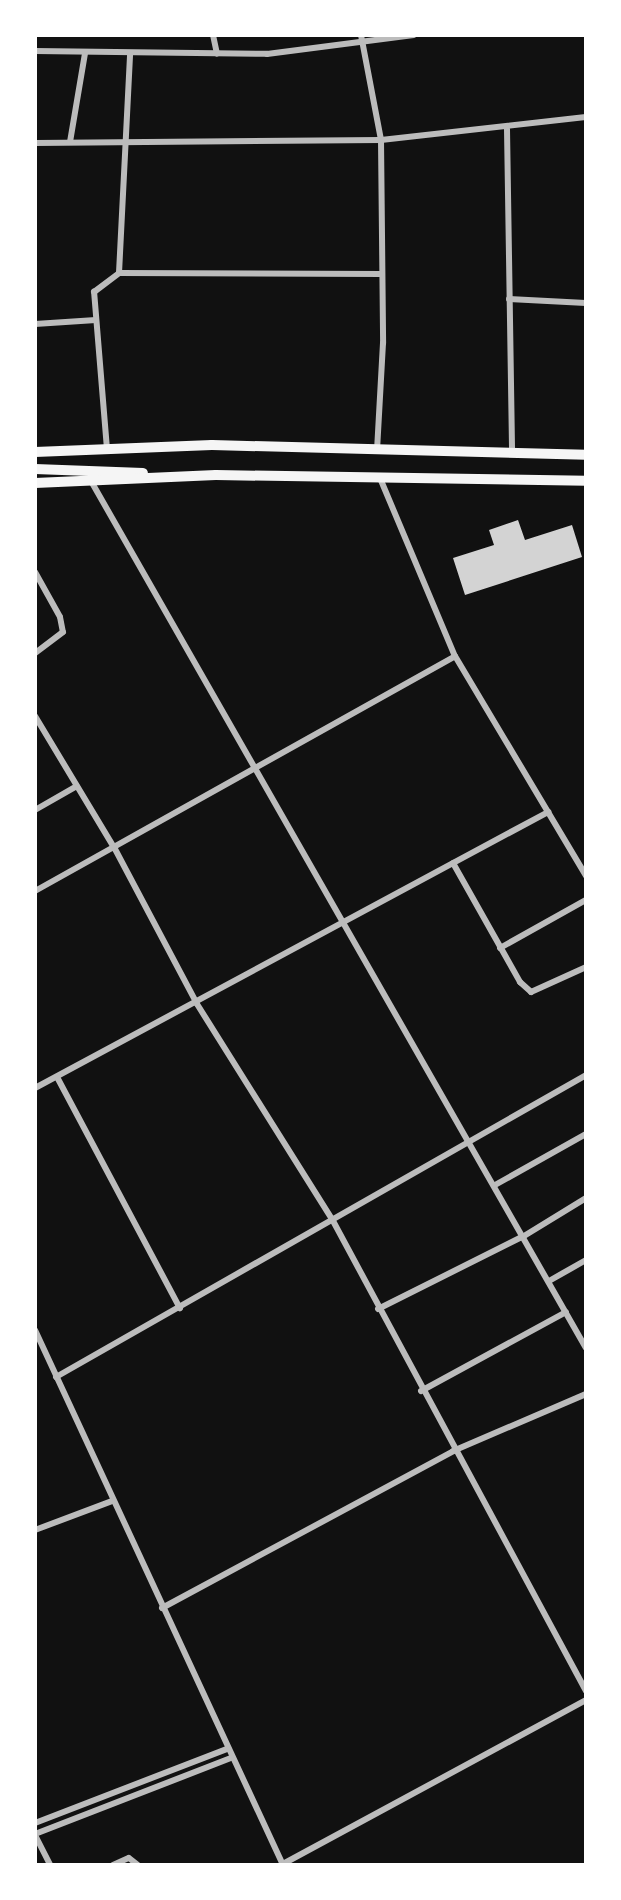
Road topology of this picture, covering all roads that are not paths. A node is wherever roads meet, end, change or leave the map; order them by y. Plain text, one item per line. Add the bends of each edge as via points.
1 (213, 35) edge
2 (361, 35) edge
3 (414, 35) edge
4 (363, 45) junction
5 (35, 51) edge
6 (85, 53) junction
7 (130, 54) junction
8 (217, 54) junction
9 (586, 117) edge
10 (507, 129) junction
11 (381, 140) junction
12 (124, 141) junction
13 (70, 142) junction
14 (35, 143) edge
15 (118, 273) junction
16 (382, 274) junction
17 (509, 299) junction
18 (586, 303) edge
19 (96, 320) junction
20 (35, 324) edge
21 (107, 449) junction
22 (35, 452) edge
23 (377, 452) junction
24 (512, 454) junction
25 (586, 456) edge
26 (35, 469) edge
27 (216, 475) junction
28 (380, 478) junction
29 (91, 481) junction
30 (586, 481) edge
31 (35, 483) edge
32 (35, 572) edge
33 (35, 653) edge
34 (455, 656) junction
35 (35, 716) edge
36 (254, 769) junction
37 (77, 786) junction
38 (35, 810) edge
39 (548, 811) junction
40 (115, 849) junction
41 (453, 863) junction
42 (586, 876) edge
43 (35, 891) edge
44 (586, 900) edge
45 (343, 922) junction
46 (500, 948) junction
47 (586, 967) edge
48 (197, 1004) junction
49 (586, 1075) edge
50 (57, 1076) junction
51 (35, 1088) edge
52 (586, 1133) edge
53 (470, 1141) junction
54 (495, 1185) junction
55 (586, 1198) edge
56 (332, 1219) junction
57 (524, 1236) junction
58 (586, 1261) edge
59 (549, 1281) junction
60 (180, 1308) junction
61 (379, 1309) junction
62 (566, 1312) junction
63 (35, 1330) edge
64 (586, 1348) edge
65 (56, 1377) junction
66 (421, 1391) junction
67 (586, 1394) edge
68 (453, 1451) junction
69 (112, 1501) junction
70 (35, 1531) edge
71 (162, 1608) junction
72 (586, 1690) edge
73 (586, 1700) edge
74 (227, 1749) junction
75 (231, 1758) junction
76 (35, 1823) edge
77 (35, 1835) edge
78 (50, 1865) edge
79 (113, 1865) edge
80 (138, 1865) edge
81 (282, 1865) edge

1 - 8 street
2 - 4 street
3 - 4 street
4 - 8 street
4 - 11 street
5 - 6 street
6 - 7 street
6 - 13 street
7 - 8 street
7 - 12 street
9 - 10 street
10 - 11 street
10 - 17 street
11 - 12 street
11 - 16 street
12 - 13 street
12 - 15 street
13 - 14 street
15 - 16 street
15 - 19 street via 94,292
16 - 23 street
17 - 18 street
17 - 24 street
19 - 20 street
19 - 21 street
21 - 22 main road
21 - 23 main road via 212,444
23 - 24 main road
24 - 25 main road
26 - 27 main road
27 - 28 main road
27 - 29 main road
28 - 30 main road
28 - 34 street
29 - 31 main road
29 - 36 street
32 - 33 street via 60,617 63,632
34 - 36 street
34 - 39 street
35 - 37 street
36 - 40 street
36 - 45 street
37 - 38 street
37 - 40 street
39 - 41 street
39 - 42 street
40 - 43 street
40 - 48 street
41 - 45 street
41 - 46 street
44 - 46 street
45 - 48 street
45 - 53 street
46 - 47 street via 531,992
48 - 50 street
48 - 56 street
49 - 53 street
50 - 51 street
50 - 60 street
52 - 54 street
53 - 54 street
53 - 56 street
54 - 57 street
55 - 57 street
56 - 60 street
56 - 61 street
57 - 59 street
57 - 61 street
58 - 59 street
59 - 62 street
60 - 65 street
61 - 66 street
62 - 64 street
62 - 66 street
63 - 65 street
65 - 69 street
66 - 68 street
67 - 68 street
68 - 71 street
68 - 72 street
69 - 70 street
69 - 71 street
71 - 74 street
73 - 81 street
74 - 75 street
74 - 76 street
75 - 77 street
75 - 81 street
77 - 78 street
79 - 80 street via 129,1858

